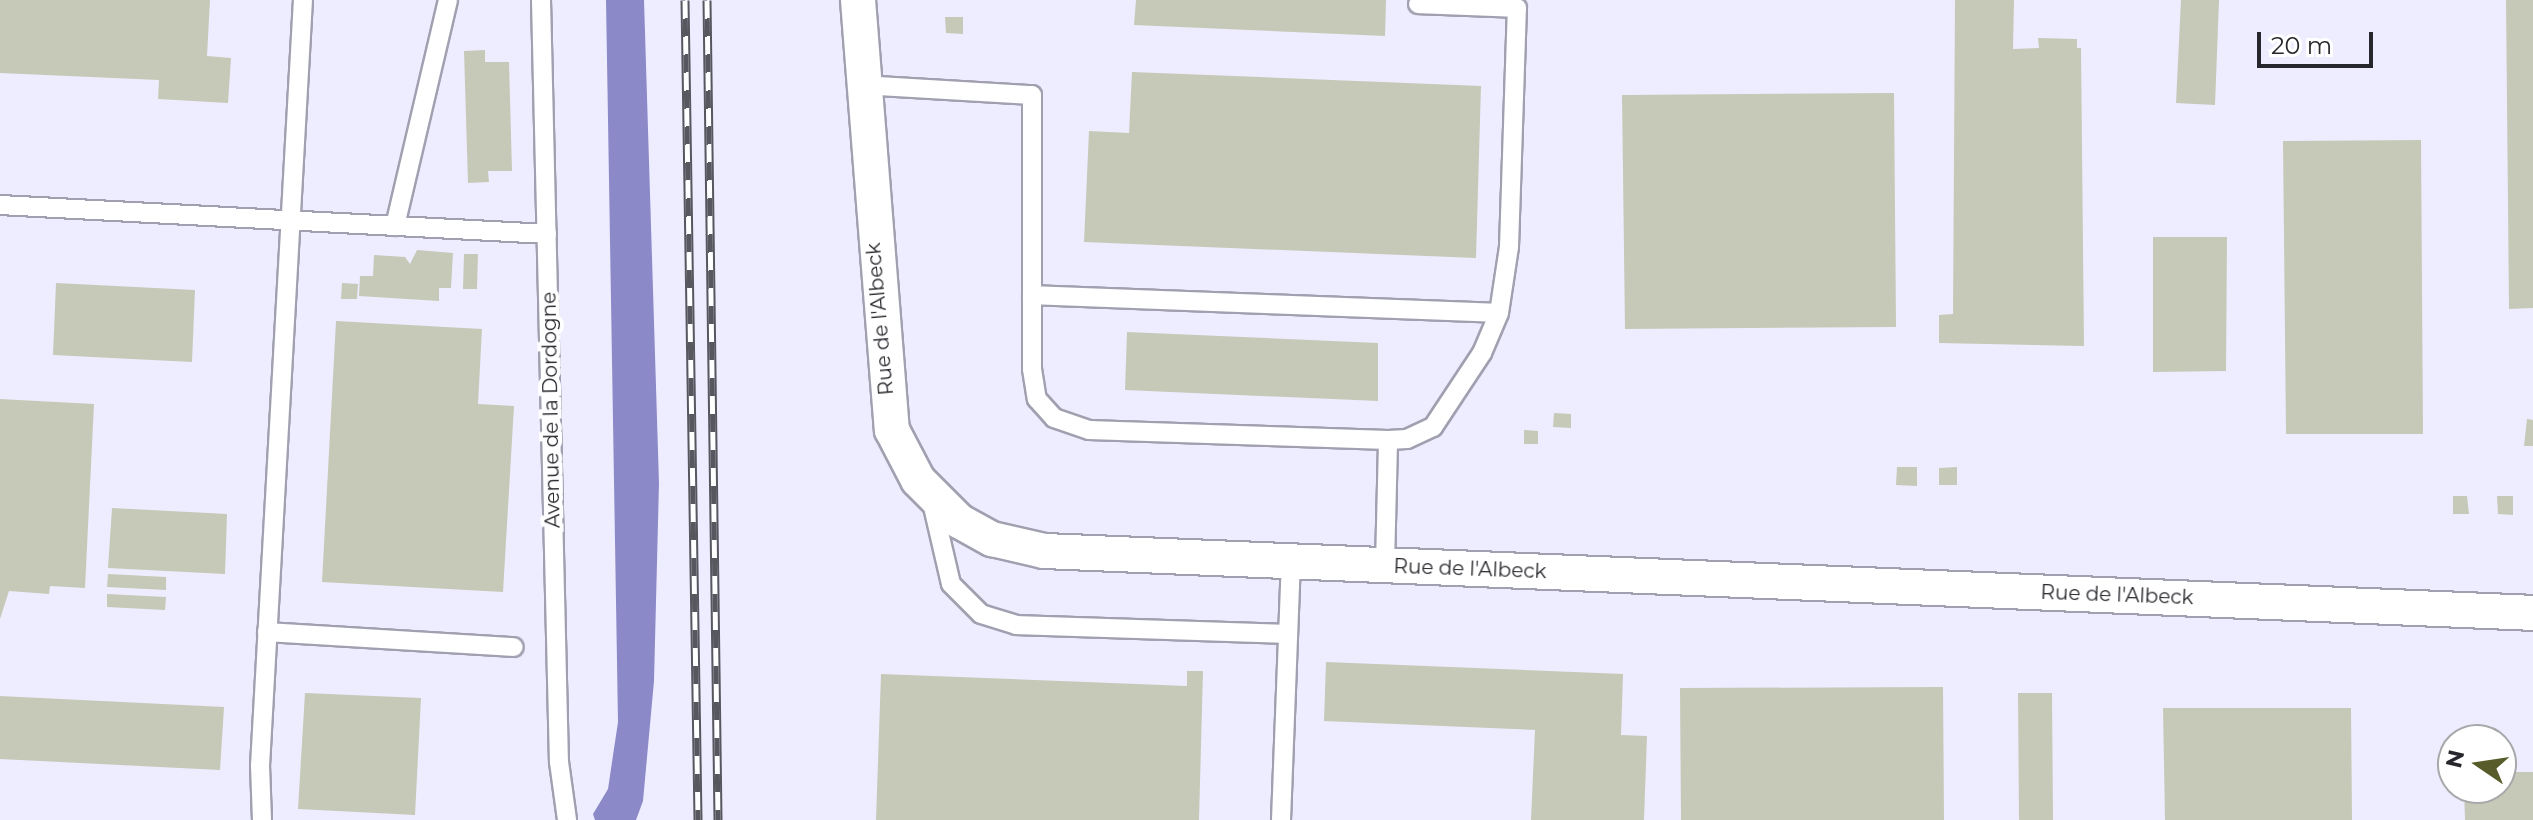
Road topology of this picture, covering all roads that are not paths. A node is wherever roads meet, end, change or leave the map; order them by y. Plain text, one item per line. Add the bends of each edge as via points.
1 (303, 0) edge
2 (448, 0) edge
3 (541, 0) edge
4 (858, 0) edge
5 (1418, 4) dead end
6 (862, 85) junction
7 (0, 205) edge
8 (292, 221) junction
9 (395, 226) junction
10 (547, 234) junction
11 (1032, 295) junction
12 (1499, 313) junction
13 (1388, 440) junction
14 (930, 494) junction
15 (1291, 561) junction
16 (1385, 565) junction
17 (2533, 613) edge
18 (267, 632) junction
19 (1288, 634) junction
20 (514, 647) dead end
21 (262, 820) edge
22 (567, 820) edge
23 (1281, 820) edge

1 - 8 lane
2 - 9 lane
3 - 10 lane, Avenue de la Dordogne
4 - 6 street, Rue de l'Albeck
5 - 12 lane via 1517,8 1509,247
6 - 11 lane via 1032,95
6 - 14 street, Rue de l'Albeck via 888,411 904,458
7 - 8 lane
8 - 9 lane
8 - 18 lane
9 - 10 lane
10 - 22 lane, Avenue de la Dordogne via 559,762
11 - 12 lane
11 - 13 lane via 1033,386 1045,410 1064,424 1089,430
12 - 13 lane via 1482,353 1433,427 1407,439
13 - 16 lane
14 - 15 street, Rue de l'Albeck via 974,531 1027,550
14 - 19 lane via 951,584 981,614 1016,625
15 - 16 street, Rue de l'Albeck
15 - 19 lane
16 - 17 street, Rue de l'Albeck
18 - 20 lane
18 - 21 lane
19 - 23 lane

